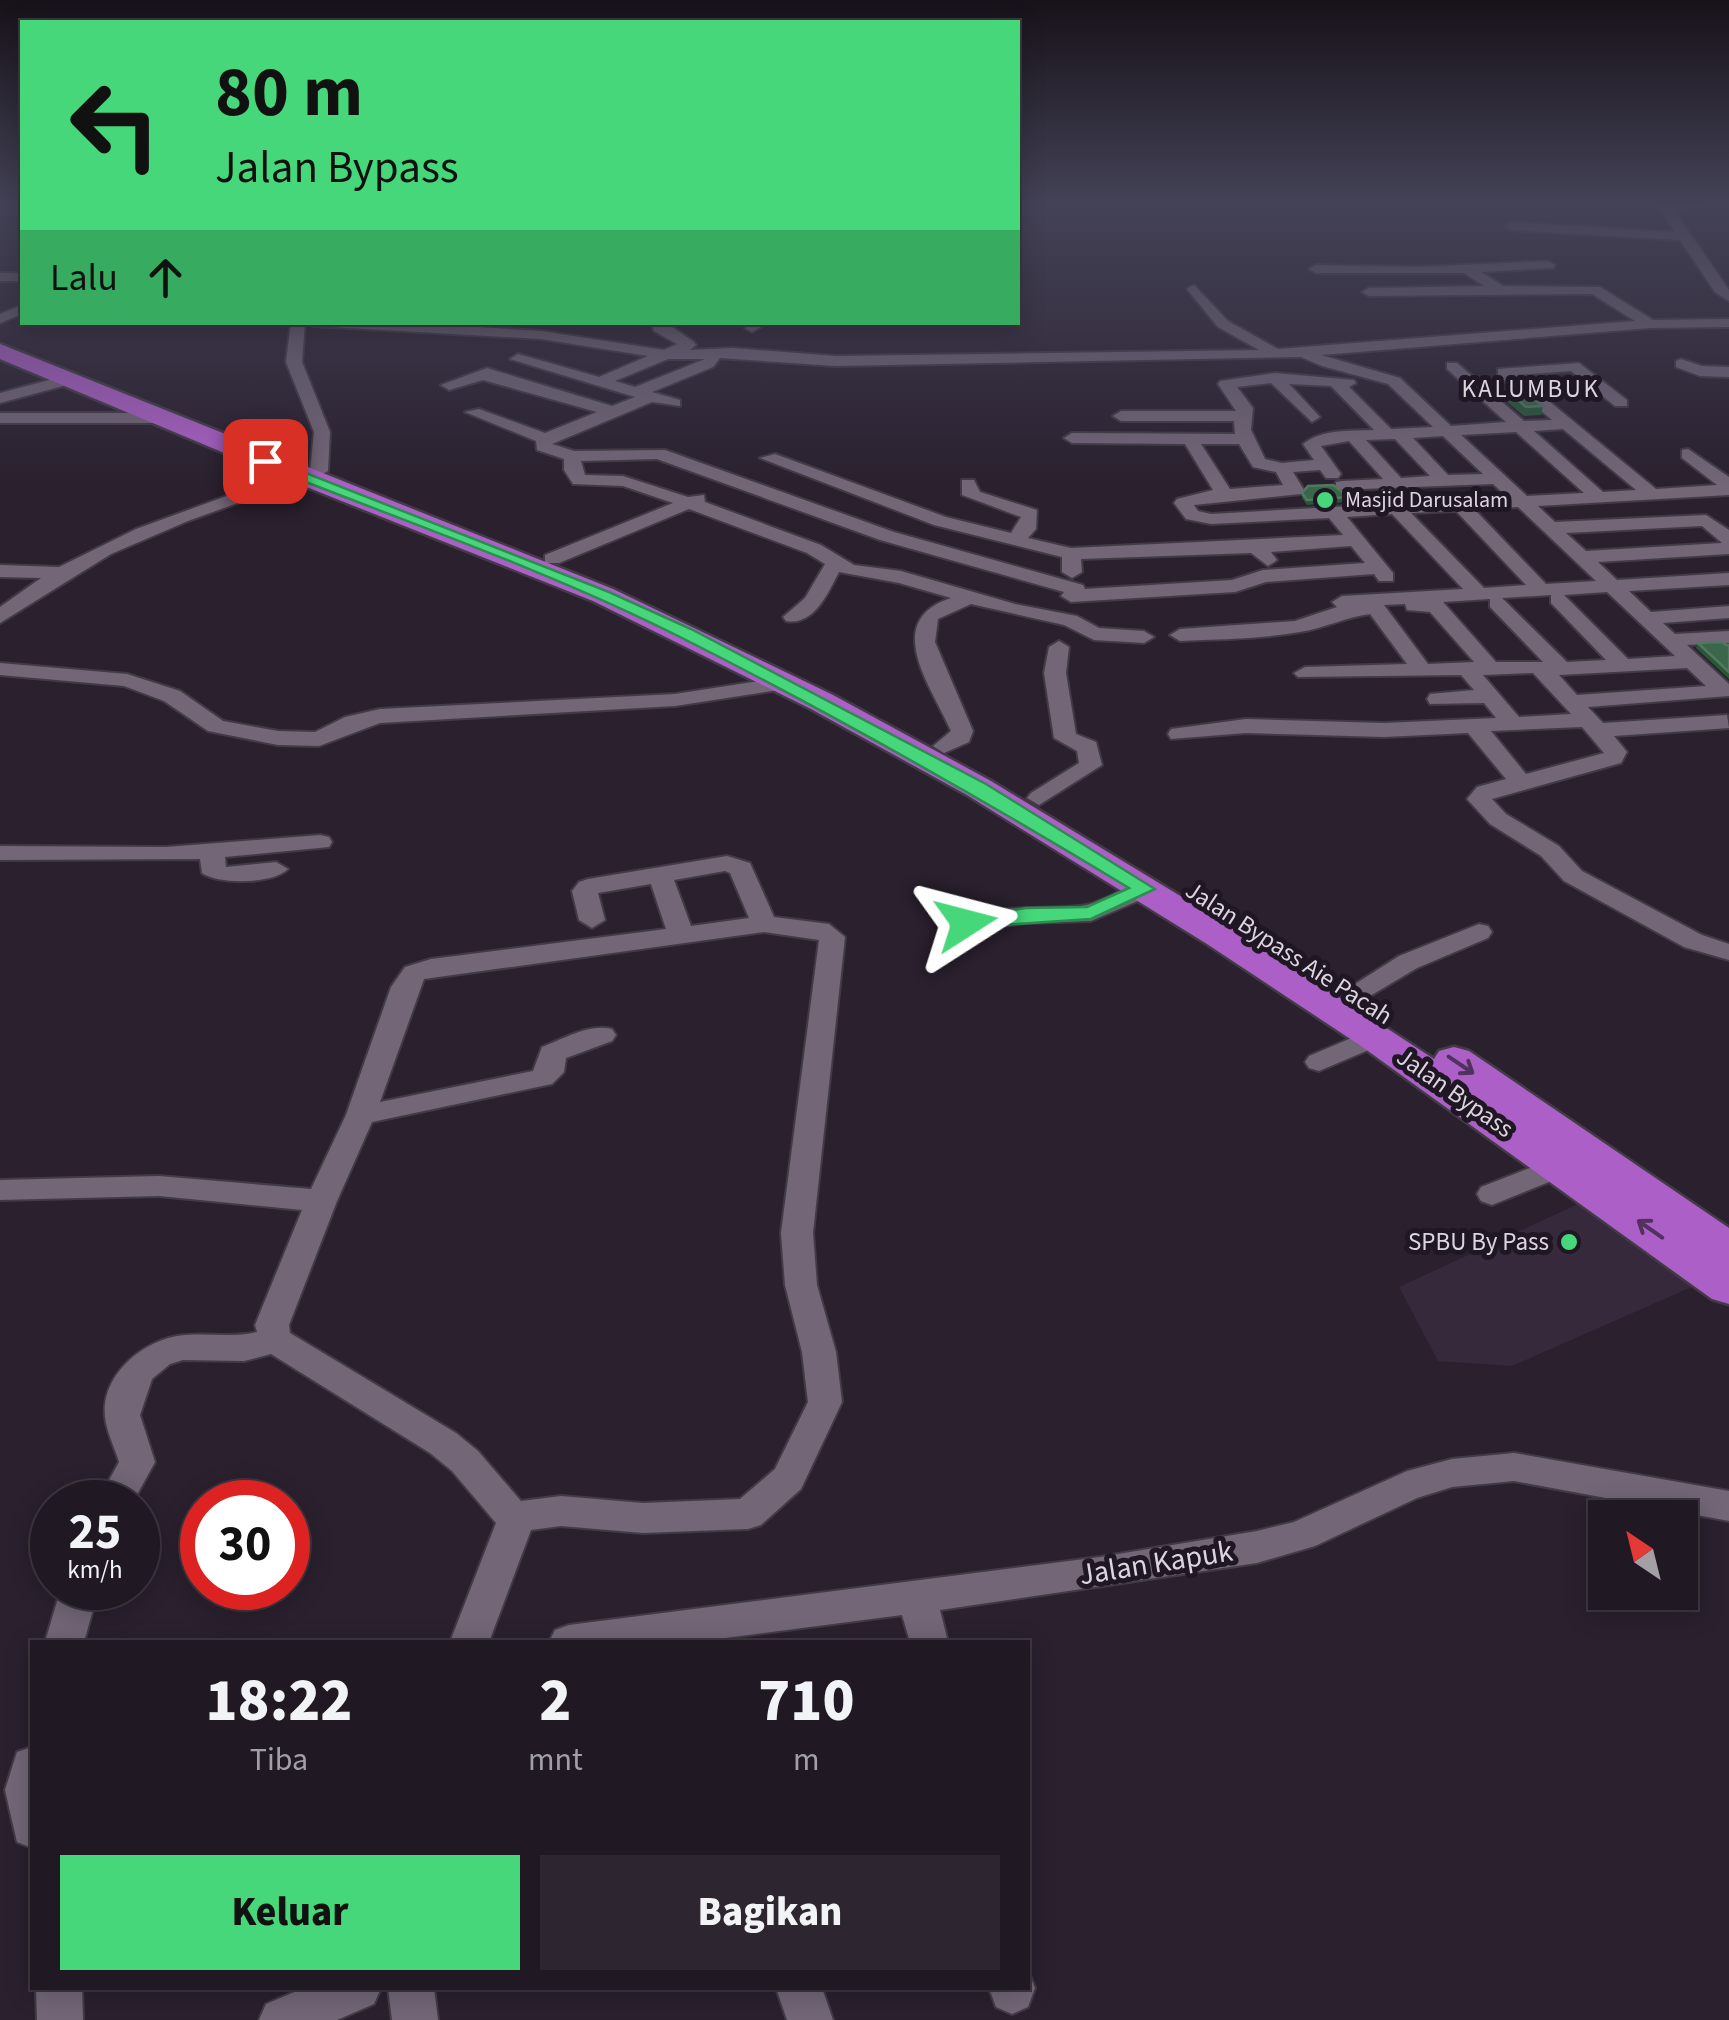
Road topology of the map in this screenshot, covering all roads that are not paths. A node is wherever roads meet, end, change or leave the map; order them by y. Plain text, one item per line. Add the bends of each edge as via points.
1 (1202, 298) edge
2 (1609, 298) edge
3 (1729, 322) edge
4 (1650, 324) junction
5 (298, 325) edge
6 (412, 325) edge
7 (658, 325) edge
8 (511, 328) edge
9 (542, 334) junction
10 (0, 336) edge
11 (628, 347) junction
12 (0, 351) edge
13 (1305, 352) junction
14 (711, 354) junction
15 (1277, 354) junction
16 (669, 355) junction
17 (518, 359) junction
18 (1681, 364) dead end
19 (1452, 366) dead end
20 (564, 372) junction
21 (1729, 372) edge
22 (483, 374) junction
23 (1275, 378) junction
24 (68, 380) junction
25 (602, 381) junction
26 (1394, 382) junction
27 (1516, 382) junction
28 (1336, 383) junction
29 (449, 385) dead end
30 (1470, 385) junction
31 (526, 387) junction
32 (643, 394) junction
33 (0, 398) edge
34 (1621, 402) dead end
35 (674, 403) dead end
36 (610, 411) junction
37 (1121, 416) dead end
38 (1241, 416) junction
39 (1312, 417) dead end
40 (0, 418) edge
41 (163, 418) junction
42 (1566, 424) junction
43 (1518, 426) junction
44 (1448, 430) junction
45 (1392, 433) junction
46 (1353, 436) junction
47 (1072, 438) dead end
48 (1190, 438) junction
49 (545, 439) junction
50 (1244, 439) junction
51 (1688, 454) dead end
52 (572, 456) junction
53 (1325, 464) junction
54 (1282, 468) junction
55 (309, 473) junction
56 (1499, 478) junction
57 (1443, 480) junction
58 (741, 482) junction
59 (968, 484) dead end
60 (1396, 484) junction
61 (1342, 486) junction
62 (1729, 488) edge
63 (1225, 494) junction
64 (1652, 494) junction
65 (1600, 498) junction
66 (691, 502) junction
67 (1527, 502) junction
68 (1462, 506) junction
69 (1396, 508) junction
70 (1362, 510) junction
71 (1333, 512) junction
72 (1729, 518) edge
73 (1706, 520) junction
74 (940, 521) junction
75 (1553, 528) junction
76 (1016, 539) junction
77 (1729, 539) edge
78 (1357, 540) junction
79 (1256, 547) junction
80 (1729, 548) edge
81 (932, 549) junction
82 (1071, 554) junction
83 (1584, 557) junction
84 (552, 560) junction
85 (834, 564) junction
86 (1378, 568) junction
87 (0, 571) edge
88 (67, 573) junction
89 (1280, 575) junction
90 (901, 577) junction
91 (1729, 580) edge
92 (1729, 588) edge
93 (1180, 591) junction
94 (1620, 591) junction
95 (1074, 592) junction
96 (1550, 594) junction
97 (970, 598) junction
98 (1488, 598) junction
99 (1342, 602) dead end
100 (1407, 603) junction
101 (1436, 606) junction
102 (1376, 609) junction
103 (1729, 612) edge
104 (794, 616) dead end
105 (0, 617) edge
106 (1649, 618) junction
107 (1070, 620) junction
108 (1230, 631) junction
109 (1180, 634) dead end
110 (1144, 637) dead end
111 (1729, 637) edge
112 (1672, 640) junction
113 (1059, 647) dead end
114 (1694, 661) junction
115 (1622, 665) junction
116 (1478, 668) junction
117 (0, 669) edge
118 (1552, 669) junction
119 (1422, 670) junction
120 (1305, 673) dead end
121 (785, 683) junction
122 (1489, 696) junction
123 (1438, 699) dead end
124 (1572, 702) junction
125 (1727, 722) edge
126 (1514, 725) junction
127 (1593, 725) junction
128 (1476, 728) junction
129 (1179, 734) dead end
130 (944, 746) junction
131 (1521, 783) junction
132 (1030, 806) junction
133 (320, 842) dead end
134 (214, 852) junction
135 (0, 853) edge
136 (276, 869) dead end
137 (660, 874) junction
138 (1144, 889) junction
139 (592, 920) dead end
140 (966, 923) dead end
141 (764, 924) junction
142 (1479, 932) dead end
143 (680, 934) junction
144 (1729, 952) edge
145 (1355, 994) junction
146 (602, 1036) dead end
147 (1376, 1037) junction
148 (1319, 1062) dead end
149 (361, 1114) junction
150 (1558, 1167) junction
151 (0, 1190) edge
152 (1492, 1194) dead end
153 (321, 1201) junction
154 (1729, 1251) edge
155 (1729, 1287) edge
156 (274, 1340) junction
157 (127, 1480) edge
158 (1729, 1506) edge
159 (518, 1516) junction
160 (916, 1594) junction
161 (74, 1610) edge
162 (725, 1632) edge
163 (66, 1640) edge
164 (471, 1640) edge
165 (600, 1640) edge
166 (928, 1640) edge
167 (60, 1990) edge
168 (353, 1990) edge
169 (411, 1990) edge
170 (800, 1990) edge
171 (60, 2020) edge
172 (282, 2020) edge
173 (416, 2020) edge
174 (810, 2020) edge

1 - 15 street via 1223,324
2 - 4 street
3 - 4 street
4 - 13 street
5 - 55 street via 294,362 322,432
6 - 8 street
7 - 16 street via 690,343
8 - 9 street
9 - 11 street
9 - 17 street
10 - 55 highway, Jalan Bypass Aie Pacah
11 - 16 street
11 - 20 street
12 - 24 highway
13 - 15 street
13 - 26 street via 1324,364
14 - 15 street via 836,361
14 - 16 street
14 - 32 street via 714,361
16 - 25 street
17 - 20 street
17 - 22 street
18 - 21 street
19 - 30 street
20 - 25 street
22 - 29 street
22 - 31 street
23 - 28 street
23 - 38 street via 1226,384 1244,408
23 - 39 street
24 - 33 street
24 - 41 highway
25 - 32 street
26 - 28 street
26 - 44 street
27 - 30 street
27 - 34 street via 1503,372 1574,366
27 - 42 street
28 - 45 street
30 - 43 street
31 - 36 street
31 - 49 street via 473,412
32 - 35 street
32 - 36 street
36 - 49 street
37 - 38 street
38 - 50 street
40 - 41 street
41 - 55 highway
42 - 43 street
42 - 64 street
43 - 44 street
43 - 65 street
44 - 45 street
44 - 56 street
45 - 46 street
45 - 57 street
46 - 53 street via 1311,444
46 - 60 street
47 - 48 street
48 - 50 street
48 - 63 street
49 - 52 street via 550,452
50 - 54 street via 1259,463
51 - 62 street
52 - 58 street via 659,454
52 - 66 street via 576,478 633,483
53 - 54 street
53 - 61 street
54 - 63 street via 1294,490
55 - 84 highway, Jalan Bypass Aie Pacah
55 - 88 street via 111,548
55 - 121 highway via 603,595
56 - 57 street
56 - 67 street
57 - 60 street
58 - 66 street
58 - 74 street via 776,461
58 - 81 street
59 - 76 street via 974,496 1029,513 1027,529
60 - 61 street
61 - 70 street
62 - 64 street
63 - 71 street via 1190,498 1185,511 1211,518
64 - 65 street
65 - 67 street
66 - 84 street
66 - 85 street via 814,549
67 - 68 street
67 - 75 street
68 - 69 street
68 - 96 street
69 - 70 street
69 - 98 street
70 - 71 street
71 - 78 street
72 - 73 street
73 - 75 street
73 - 77 street
74 - 76 street
74 - 81 street
75 - 83 street
76 - 82 street
78 - 79 street
78 - 86 street
79 - 82 street
79 - 89 street
80 - 83 street
81 - 90 street
81 - 95 street
82 - 95 street
83 - 94 street
84 - 130 highway, Jalan Bypass Aie Pacah via 752,648
85 - 90 street
85 - 104 street via 813,602
86 - 89 street
86 - 100 street
87 - 88 street
88 - 105 street
89 - 93 street
90 - 97 street
91 - 94 street
92 - 94 street
93 - 95 street
93 - 108 street
94 - 96 street
94 - 106 street
95 - 107 street
96 - 98 street
96 - 115 street
97 - 107 street
97 - 130 street via 934,612 924,626 925,644 962,730
98 - 100 street
98 - 101 street
98 - 118 street
99 - 100 street
100 - 101 street
100 - 102 street
101 - 116 street
102 - 108 street
102 - 119 street
103 - 106 street
106 - 112 street
107 - 110 street via 1094,634
108 - 109 street
111 - 112 street
112 - 114 street
113 - 132 street via 1055,673 1065,738 1088,747 1091,765
114 - 115 street
114 - 124 street via 1724,693
115 - 118 street
116 - 118 street
116 - 119 street
116 - 122 street
117 - 121 street via 126,680 172,696 216,726 296,740 318,740 380,716 675,700
118 - 124 street
119 - 120 street
121 - 132 highway
122 - 123 street
122 - 126 street
124 - 127 street
125 - 127 street
126 - 127 street
126 - 128 street
127 - 131 street via 1614,758
128 - 129 street via 1246,726
128 - 131 street
130 - 132 highway, Jalan Bypass Aie Pacah
131 - 144 street via 1479,799 1550,851 1572,876 1692,942
132 - 138 highway, Jalan Bypass
132 - 145 highway, Jalan Bypass Aie Pacah
133 - 134 street
134 - 135 street
134 - 136 street via 211,868 221,876
137 - 139 street via 588,887
137 - 141 street via 738,866
137 - 143 street
138 - 140 street via 1091,913
138 - 147 highway, Jalan Bypass
141 - 143 street
141 - 159 street via 820,930 832,938 797,1233 826,1402 788,1479 748,1514
142 - 145 street
143 - 149 street via 414,972
145 -> 154 highway, Jalan Bypass Aie Pacah
146 - 149 street via 559,1048 542,1078
147 - 148 street
147 - 150 highway, Jalan Bypass
149 - 153 street
150 - 152 street
155 -> 150 highway, Jalan Bypass
151 - 153 street via 159,1186
153 - 156 street via 272,1325
156 - 157 street via 244,1348 182,1348 139,1370 122,1415 137,1462
156 - 159 street via 443,1443
158 - 160 street, Jalan Kapuk via 1514,1468 1452,1473 1257,1547
159 - 164 street
160 - 162 street, Jalan Kapuk
160 - 166 street
161 - 163 street
162 - 165 street, Jalan Kapuk
167 - 171 street
168 - 172 street
169 - 173 street
170 - 174 street

